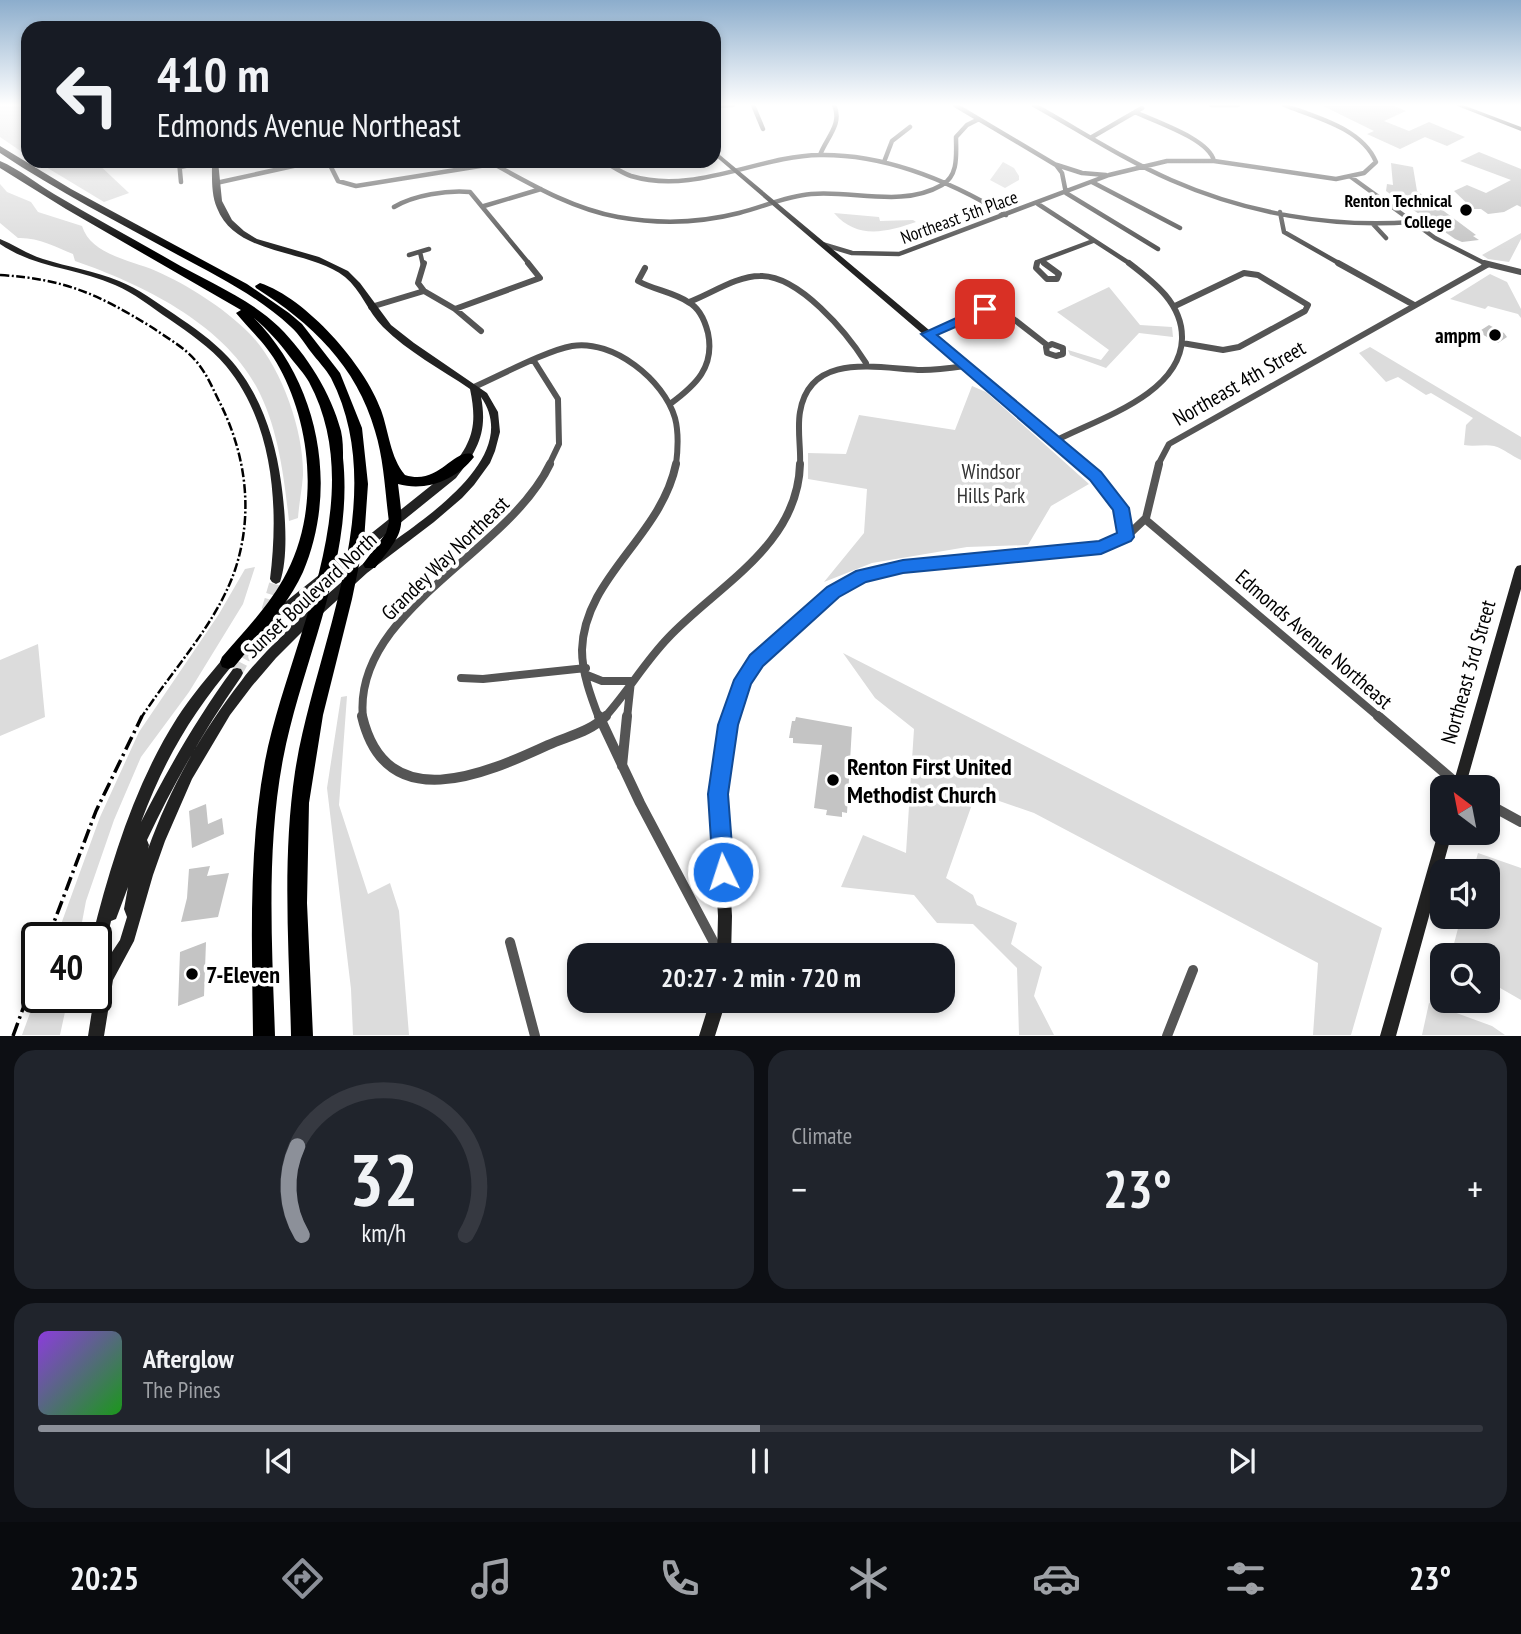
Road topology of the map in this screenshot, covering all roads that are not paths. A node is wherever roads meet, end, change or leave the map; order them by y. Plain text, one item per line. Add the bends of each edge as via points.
1 (887, 153) edge
2 (955, 153) edge
3 (1036, 153) edge
4 (1121, 153) edge
5 (1212, 153) edge
6 (1374, 153) edge
7 (820, 155) joint
8 (721, 158) edge
9 (1214, 161) junction
10 (884, 162) junction
11 (1056, 165) junction
12 (1141, 165) junction
13 (0, 166) edge
14 (33, 168) edge
15 (179, 168) edge
16 (214, 168) edge
17 (284, 168) edge
18 (332, 168) edge
19 (462, 168) edge
20 (501, 168) edge
21 (615, 168) edge
22 (736, 171) junction
23 (1109, 175) junction
24 (1351, 177) junction
25 (181, 182) dead end
26 (1092, 182) junction
27 (216, 183) junction
28 (944, 184) junction
29 (541, 189) junction
30 (1066, 193) junction
31 (773, 203) junction
32 (1038, 204) junction
33 (484, 206) junction
34 (394, 207) dead end
35 (1280, 212) junction
36 (1006, 215) junction
37 (1412, 222) junction
38 (1373, 224) junction
39 (134, 227) junction
40 (1180, 228) dead end
41 (1386, 238) dead end
42 (0, 241) edge
43 (1093, 241) junction
44 (822, 244) junction
45 (1158, 249) dead end
46 (429, 250) dead end
47 (420, 252) junction
48 (409, 255) dead end
49 (1041, 261) dead end
50 (1487, 265) junction
51 (645, 268) dead end
52 (1521, 272) edge
53 (208, 285) junction
54 (424, 291) junction
55 (689, 302) junction
56 (1414, 305) junction
57 (371, 306) junction
58 (1175, 306) junction
59 (455, 310) junction
60 (481, 331) dead end
61 (928, 334) junction
62 (1182, 343) junction
63 (1047, 345) dead end
64 (534, 361) junction
65 (866, 363) junction
66 (965, 366) junction
67 (474, 387) junction
68 (670, 404) junction
69 (1055, 440) junction
70 (467, 457) junction
71 (388, 464) junction
72 (1146, 520) junction
73 (396, 522) junction
74 (1126, 537) junction
75 (370, 564) junction
76 (1521, 569) edge
77 (276, 579) tunnel mouth
78 (272, 618) junction
79 (295, 631) junction
80 (232, 667) junction
81 (586, 672) junction
82 (461, 678) dead end
83 (631, 681) junction
84 (600, 722) junction
85 (622, 767) junction
86 (1445, 775) edge
87 (1462, 775) edge
88 (1500, 811) edge
89 (1521, 822) edge
90 (147, 826) junction
91 (1442, 845) edge
92 (104, 922) edge
93 (107, 922) edge
94 (510, 942) dead end
95 (716, 943) edge
96 (724, 943) edge
97 (127, 944) junction
98 (112, 966) edge
99 (1193, 970) dead end
100 (100, 1013) edge
101 (714, 1013) edge
102 (96, 1035) edge
103 (264, 1035) edge
104 (302, 1035) edge
105 (535, 1035) edge
106 (707, 1035) edge
107 (1167, 1035) edge
108 (1388, 1035) edge

1 - 10 street
2 - 28 street via 955,169
3 - 11 street
4 - 12 street
5 - 9 street
6 - 24 street via 1376,162
7 - 10 street
7 - 22 street
8 - 22 street
9 - 12 street, Northeast 5th Place
9 - 24 street, Northeast 5th Place via 1317,178
10 - 28 street
11 - 23 street
11 - 30 street
12 - 23 street, Northeast 5th Place
12 - 35 street via 1210,195
13 - 53 highway
14 - 39 highway
15 - 25 street
16 - 27 street
17 - 27 street
18 - 19 street via 338,181 356,186
20 - 29 street
21 - 22 street via 667,182 691,182
22 - 31 street
23 - 26 street, Northeast 5th Place
24 - 37 street
26 - 30 street, Northeast 5th Place
26 - 40 street
27 - 57 street via 220,209 233,226 260,243 326,262 356,283
28 - 31 street via 902,197 811,194
28 - 36 street
29 - 31 street via 603,214 669,221 714,218
29 - 33 street
30 - 32 street, Northeast 5th Place
30 - 45 street
31 - 44 street
32 - 36 street, Northeast 5th Place
32 - 43 street
33 - 34 street via 467,191 404,201
33 - 59 street via 540,278
35 - 38 street
35 - 56 street via 1288,235
36 - 44 street, Northeast 5th Place via 899,254 870,255
37 - 38 street
37 - 50 street
38 - 41 street
39 - 71 highway via 260,286 320,328 367,392 382,427
39 - 104 highway via 263,299 298,327 344,395 355,429 360,522 352,573 311,728 300,803 297,882
42 - 77 street via 40,261 116,283 192,331 230,364 255,401 266,436 282,518
43 - 49 street
43 - 58 street via 1133,265
44 - 61 street
46 - 47 street
47 - 48 street
47 - 54 street via 424,262 418,282
50 - 52 street
50 - 56 street, Northeast 4th Street
51 - 55 street via 640,283
53 - 80 highway via 253,324 288,370 300,396 313,469 311,510 295,572
53 - 103 highway via 275,330 300,358 329,416 340,491 326,580 275,757 263,845
54 - 57 street
54 - 59 street
55 - 65 street via 755,277 777,278 825,313
55 - 68 street via 705,322 711,360 697,382
56 - 72 street, Northeast 4th Street via 1169,444 1157,464
57 - 67 street via 389,328
58 - 62 street
58 - 62 street via 1250,273 1308,305 1305,311 1239,347 1223,350
59 - 60 street
61 - 63 street via 985,309 1000,310
61 - 66 street
62 - 69 street via 1178,361 1164,381
64 - 67 street
64 - 68 street via 578,345 604,347 636,366
64 - 84 street, Grandey Way Northeast via 554,389 560,407 560,436 552,461 527,502 412,610 379,650 363,688 361,709 372,745 384,760 419,780 442,782 492,769
65 - 66 street via 924,370
65 - 83 street via 842,368 807,392 797,420 800,471 773,538 751,565 659,646
66 - 69 street
67 - 70 street, Sunset Boulevard North via 481,424
67 - 75 street, Sunset Boulevard North via 488,400 495,422 493,444 482,468 459,493
68 - 81 street via 678,456 671,488 651,524 597,594 583,635
69 - 74 street via 1115,498
70 - 71 highway via 444,475 420,484 400,479
70 - 73 street, Sunset Boulevard North
71 - 73 highway
72 - 74 street
72 - 86 street, Edmonds Avenue Northeast
73 - 75 highway via 393,535
73 - 78 street, Sunset Boulevard North
74 - 96 street via 1101,547 903,567 862,576 833,592 757,661 743,680 728,725 719,784
75 - 79 street, Sunset Boulevard North
76 - 87 street, Northeast 3rd Street
78 - 79 street via 296,613
78 - 80 street, Sunset Boulevard North
79 - 97 street, Sunset Boulevard North via 243,688 195,763 162,830
80 - 90 street
80 - 92 street, Sunset Boulevard North via 194,706 141,801
81 - 82 street
81 - 83 street via 603,681
81 - 84 street
83 - 84 street
83 - 85 street
84 - 85 street
85 - 95 street
88 - 89 street
90 - 93 street
90 - 97 street
91 - 108 street
94 - 105 street
97 - 98 street, Sunset Boulevard North
99 - 107 street
100 - 102 street, Sunset Boulevard North
101 - 106 street

